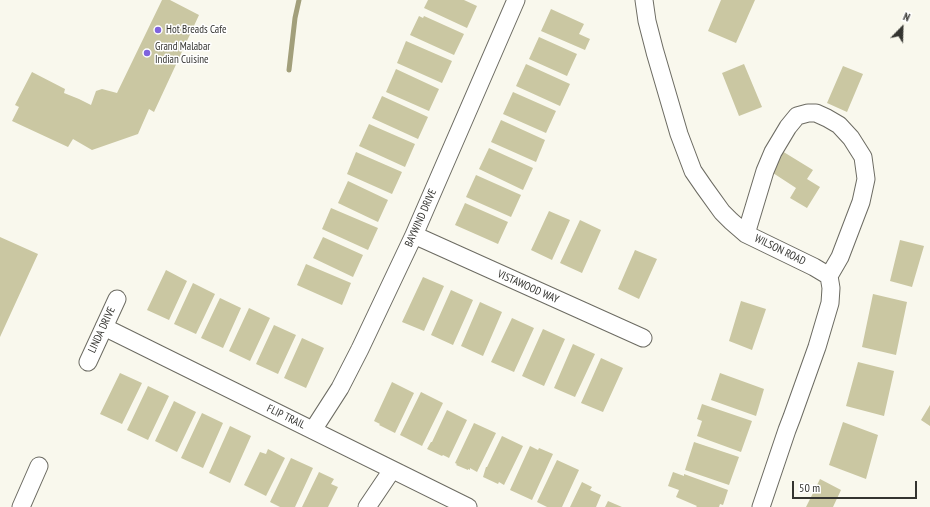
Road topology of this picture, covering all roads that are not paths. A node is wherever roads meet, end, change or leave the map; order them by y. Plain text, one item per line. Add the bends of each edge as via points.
1 (516, 0) edge
2 (644, 0) edge
3 (746, 234) junction
4 (414, 235) junction
5 (829, 276) junction
6 (117, 299) dead end
7 (104, 327) junction
8 (643, 338) dead end
9 (88, 362) dead end
10 (313, 430) junction
11 (39, 466) dead end
12 (392, 470) junction
13 (21, 507) edge
14 (367, 507) edge
15 (468, 507) edge
16 (761, 507) edge

1 - 4 street, BAYWIND DRIVE
2 - 3 street, WILSON ROAD via 655,52 679,134 693,171 722,212
3 - 5 street, WILSON ROAD
3 - 5 street via 765,171 788,127 797,116 808,113 816,113 827,118 839,125 851,138 863,157 866,179 861,202 840,257
4 - 8 street, VISTAWOOD WAY
4 - 10 street, BAYWIND DRIVE via 352,366
5 - 16 street via 831,288 828,310
6 - 7 street, LINDA DRIVE
7 - 9 street, LINDA DRIVE
7 - 10 street, FLIP TRAIL
10 - 12 street, FLIP TRAIL
11 - 13 street
12 - 14 street
12 - 15 street, FLIP TRAIL

